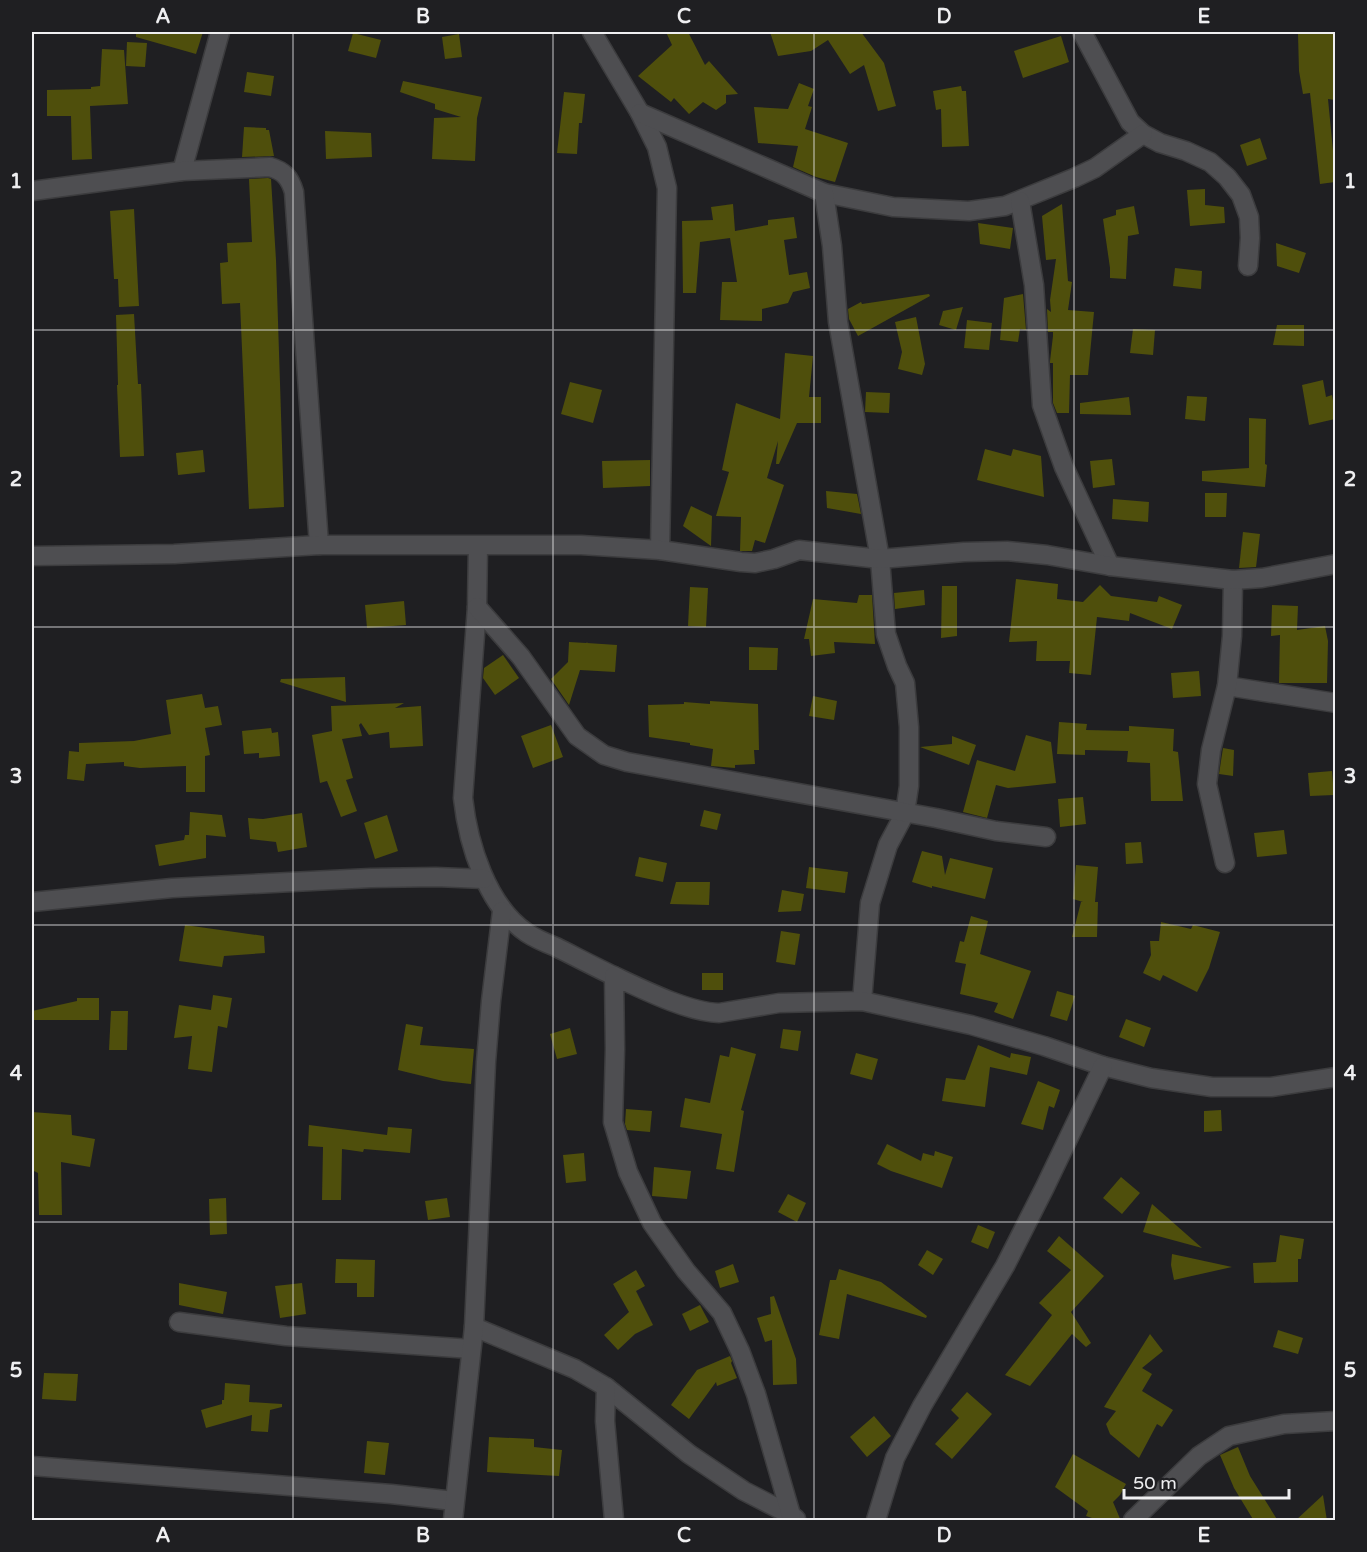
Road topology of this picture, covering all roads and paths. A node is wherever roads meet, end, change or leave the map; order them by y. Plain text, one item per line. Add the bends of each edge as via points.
1 (220, 32) edge
2 (592, 32) edge
3 (1082, 32) edge
4 (640, 113) junction
5 (1143, 134) junction
6 (182, 171) junction
7 (32, 191) edge
8 (824, 193) junction
9 (1020, 201) junction
10 (1248, 266) dead end
11 (319, 545) junction
12 (478, 546) junction
13 (660, 550) junction
14 (32, 556) edge
15 (880, 559) junction
16 (1335, 564) edge
17 (1110, 566) junction
18 (1233, 580) junction
19 (477, 606) junction
20 (1227, 686) junction
21 (1335, 703) edge
22 (905, 813) junction
23 (1046, 837) dead end
24 (1225, 863) dead end
25 (484, 879) junction
26 (32, 902) edge
27 (502, 911) junction
28 (614, 976) junction
29 (862, 1001) junction
30 (1103, 1066) junction
31 (1335, 1077) edge
32 (179, 1322) dead end
33 (474, 1327) junction
34 (471, 1349) junction
35 (606, 1386) junction
36 (1335, 1422) edge
37 (32, 1466) edge
38 (454, 1501) junction
39 (794, 1518) edge
40 (453, 1521) edge
41 (614, 1521) edge
42 (876, 1521) edge
43 (1133, 1521) edge

1 - 6 street
2 - 4 street
3 - 5 street via 1130,122
4 - 8 street
4 - 13 street via 657,147 667,188
5 - 9 street via 1095,168
5 - 10 street via 1210,162 1227,177 1241,195 1249,217
6 - 7 street
6 - 11 street via 270,167 286,175 291,183
8 - 9 street via 893,207 969,211
8 - 15 street via 838,322
9 - 17 street via 1034,285 1042,405 1064,467
11 - 12 street
11 - 14 street via 174,554
12 - 13 street via 581,545
12 - 19 street
13 - 15 street via 748,562 774,560 799,550
15 - 17 street via 1007,551
15 - 22 street via 886,634 906,683 909,786
16 - 18 street
17 - 18 street
18 - 20 street
19 - 22 street via 521,657 577,736 604,755
19 - 25 street via 462,798
20 - 21 street
20 - 24 street via 1207,784
22 - 23 street
22 - 29 street via 888,845 870,903
25 - 26 street via 371,878 172,888
25 - 27 street
27 - 28 street via 528,934
27 - 33 street via 486,1062
28 - 29 street via 700,1010 719,1013 779,1004
28 - 39 street via 613,1122 628,1172 652,1222 722,1313 740,1351
29 - 30 street via 971,1025
30 - 31 street via 1212,1087 1271,1087
30 - 42 street via 1005,1266 895,1458
32 - 34 street via 286,1336
33 - 34 street
33 - 35 street via 576,1369
34 - 38 street
35 - 39 street via 689,1454
35 - 41 street via 605,1421
36 - 43 street via 1284,1424 1229,1436 1199,1456
37 - 38 street
38 - 40 street

